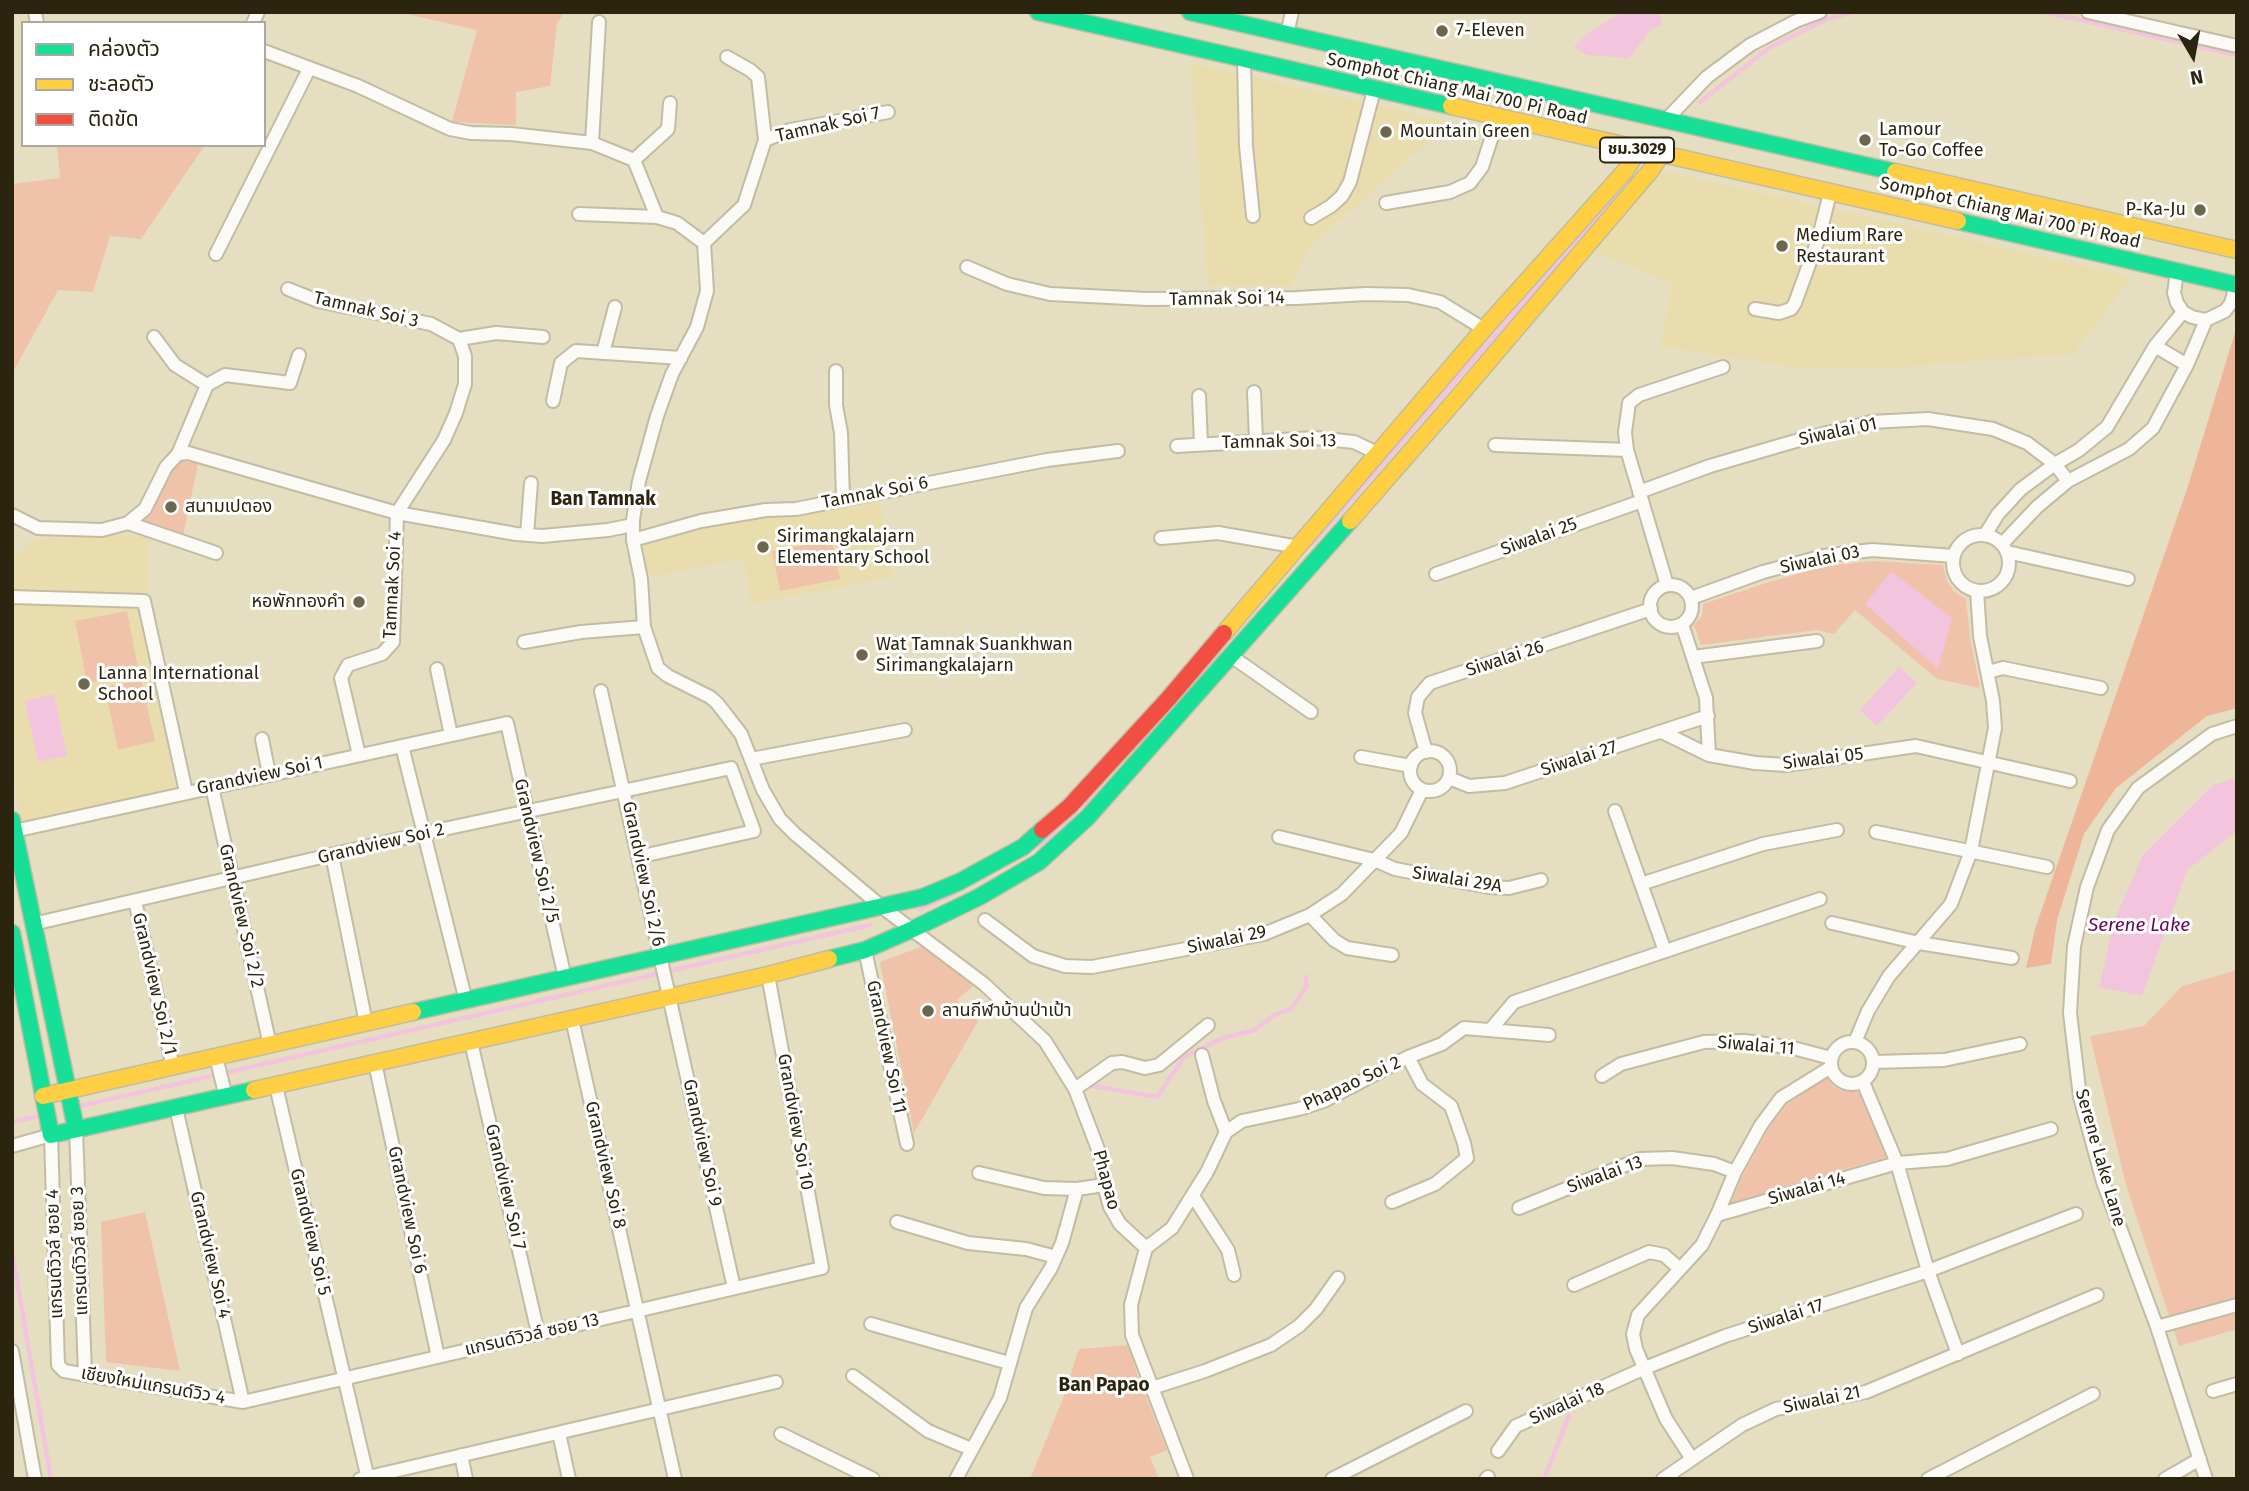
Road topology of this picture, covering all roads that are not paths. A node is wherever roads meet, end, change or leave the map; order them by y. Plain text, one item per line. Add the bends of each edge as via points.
1 (1038, 12) edge
2 (1190, 12) edge
3 (1292, 12) edge
4 (1820, 12) edge
5 (2088, 12) edge
6 (599, 22) dead end
7 (1287, 34) junction
8 (2237, 46) edge
9 (266, 52) edge
10 (727, 57) dead end
11 (1244, 60) junction
12 (309, 69) junction
13 (1374, 90) junction
14 (670, 103) dead end
15 (888, 112) dead end
16 (1498, 118) junction
17 (1666, 120) junction
18 (765, 139) junction
19 (592, 144) junction
20 (1638, 151) junction
21 (1661, 155) junction
22 (634, 160) junction
23 (1830, 193) junction
24 (1386, 203) dead end
25 (579, 214) dead end
26 (1253, 216) dead end
27 (657, 217) junction
28 (1311, 218) dead end
29 (704, 243) junction
30 (2237, 250) edge
31 (215, 254) dead end
32 (967, 267) dead end
33 (2177, 271) junction
34 (2236, 285) edge
35 (289, 289) dead end
36 (615, 307) dead end
37 (1755, 309) dead end
38 (2183, 312) junction
39 (2206, 320) junction
40 (1484, 329) junction
41 (154, 337) dead end
42 (543, 337) dead end
43 (459, 339) junction
44 (2155, 346) junction
45 (603, 353) junction
46 (299, 355) dead end
47 (681, 358) junction
48 (2187, 365) junction
49 (1723, 367) dead end
50 (836, 371) dead end
51 (207, 385) junction
52 (1254, 392) dead end
53 (1199, 396) dead end
54 (553, 401) dead end
55 (1256, 440) junction
56 (1201, 444) junction
57 (1496, 445) dead end
58 (1177, 446) dead end
59 (1627, 450) junction
60 (1118, 451) dead end
61 (178, 454) junction
62 (1379, 454) junction
63 (2055, 464) junction
64 (2068, 481) junction
65 (531, 483) dead end
66 (1640, 496) junction
67 (844, 499) junction
68 (397, 513) junction
69 (12, 514) edge
70 (128, 523) junction
71 (633, 525) junction
72 (527, 535) junction
73 (1985, 536) junction
74 (1161, 538) dead end
75 (633, 540) junction
76 (1310, 545) junction
77 (2005, 548) junction
78 (216, 553) dead end
79 (1954, 556) junction
80 (1436, 574) dead end
81 (2128, 579) dead end
82 (1667, 584) junction
83 (1978, 591) junction
84 (12, 597) edge
85 (1691, 598) junction
86 (1651, 609) junction
87 (1682, 624) junction
88 (644, 628) junction
89 (1817, 641) dead end
90 (524, 642) dead end
91 (1231, 656) junction
92 (1693, 657) junction
93 (437, 669) dead end
94 (1987, 672) junction
95 (2101, 688) dead end
96 (601, 691) dead end
97 (1311, 712) dead end
98 (1708, 716) junction
99 (507, 723) joint
100 (2237, 726) edge
101 (905, 730) dead end
102 (1661, 732) junction
103 (451, 735) junction
104 (262, 739) dead end
105 (402, 746) junction
106 (1426, 752) junction
107 (359, 755) junction
108 (1709, 755) junction
109 (1361, 757) dead end
110 (751, 759) junction
111 (1989, 763) junction
112 (1411, 766) junction
113 (269, 774) junction
114 (1449, 778) junction
115 (2070, 781) dead end
116 (212, 787) junction
117 (1422, 790) junction
118 (186, 792) junction
119 (625, 792) junction
120 (1615, 811) dead end
121 (527, 812) junction
122 (13, 826) edge
123 (1837, 830) dead end
124 (1876, 832) dead end
125 (425, 833) junction
126 (1279, 837) dead end
127 (1971, 851) junction
128 (332, 855) junction
129 (638, 857) junction
130 (1374, 860) junction
131 (2047, 867) dead end
132 (232, 879) junction
133 (1541, 880) dead end
134 (1641, 884) junction
135 (1820, 899) dead end
136 (135, 901) junction
137 (882, 906) junction
138 (1310, 915) junction
139 (985, 920) dead end
140 (1832, 923) dead end
141 (33, 924) junction
142 (913, 929) junction
143 (12, 933) edge
144 (1919, 943) junction
145 (865, 950) junction
146 (1665, 951) junction
147 (1392, 955) dead end
148 (2012, 958) dead end
149 (662, 963) junction
150 (768, 975) junction
151 (565, 978) junction
152 (669, 993) junction
153 (466, 1000) junction
154 (572, 1019) junction
155 (366, 1023) junction
156 (1208, 1025) dead end
157 (1491, 1029) junction
158 (1549, 1035) dead end
159 (471, 1042) junction
160 (1855, 1042) junction
161 (2020, 1044) dead end
162 (270, 1045) junction
163 (1202, 1055) dead end
164 (1408, 1057) junction
165 (1831, 1062) junction
166 (1874, 1062) junction
167 (375, 1063) junction
168 (217, 1064) junction
169 (173, 1067) junction
170 (1602, 1076) dead end
171 (1863, 1082) junction
172 (276, 1086) junction
173 (1075, 1089) junction
174 (225, 1092) junction
175 (68, 1094) junction
176 (44, 1100) junction
177 (176, 1108) junction
178 (75, 1125) junction
179 (2051, 1129) dead end
180 (51, 1131) junction
181 (1226, 1132) junction
182 (907, 1144) dead end
183 (12, 1146) edge
184 (1897, 1163) junction
185 (1735, 1172) junction
186 (979, 1173) dead end
187 (1104, 1185) junction
188 (1077, 1189) junction
189 (1193, 1196) junction
190 (1392, 1202) dead end
191 (1519, 1208) dead end
192 (2076, 1214) dead end
193 (1717, 1215) junction
194 (897, 1222) dead end
195 (1146, 1248) junction
196 (1056, 1257) junction
197 (822, 1268) joint
198 (1680, 1269) junction
199 (1928, 1271) junction
200 (1234, 1275) dead end
201 (1338, 1278) dead end
202 (1574, 1286) dead end
203 (734, 1288) junction
204 (2097, 1295) dead end
205 (2237, 1305) edge
206 (638, 1310) junction
207 (871, 1324) dead end
208 (2157, 1327) junction
209 (538, 1333) junction
210 (12, 1351) edge
211 (1958, 1354) junction
212 (438, 1357) junction
213 (1009, 1363) junction
214 (1645, 1368) junction
215 (64, 1371) joint
216 (85, 1374) junction
217 (853, 1376) dead end
218 (343, 1379) junction
219 (776, 1382) dead end
220 (2237, 1384) edge
221 (1152, 1388) junction
222 (2213, 1391) dead end
223 (2093, 1394) dead end
224 (243, 1402) junction
225 (659, 1409) junction
226 (1466, 1411) dead end
227 (559, 1433) junction
228 (781, 1434) dead end
229 (971, 1449) junction
230 (1498, 1451) dead end
231 (461, 1455) junction
232 (2200, 1459) junction
233 (1692, 1460) junction
234 (365, 1478) edge
235 (36, 1479) edge
236 (466, 1479) edge
237 (569, 1479) edge
238 (675, 1479) edge
239 (873, 1479) edge
240 (956, 1479) edge
241 (1187, 1479) edge
242 (1332, 1479) edge
243 (1663, 1479) edge
244 (1928, 1479) edge
245 (2165, 1479) edge
246 (2206, 1479) edge

1 - 11 street, Somphot Chiang Mai 700 Pi Road / ชม.3029
2 - 7 street, Somphot Chiang Mai 700 Pi Road / ชม.3029
3 - 7 street
4 - 17 street via 1749,45 1707,77
5 - 8 street
6 - 19 street
7 - 17 street, Somphot Chiang Mai 700 Pi Road / ชม.3029
9 - 12 street
10 - 18 street via 758,77
11 - 13 street, Somphot Chiang Mai 700 Pi Road / ชม.3029
11 - 26 street
12 - 19 street via 358,86 450,129
12 - 31 street
13 - 16 street, Somphot Chiang Mai 700 Pi Road / ชม.3029
13 - 28 street via 1350,183 1331,206
14 - 22 street via 668,129
15 - 18 street, Tamnak Soi 7
16 - 20 street, Somphot Chiang Mai 700 Pi Road / ชม.3029
16 - 24 street via 1482,167 1470,183 1450,192
17 - 30 street, Somphot Chiang Mai 700 Pi Road / ชม.3029
18 - 29 street, Tamnak Soi 7 via 744,205
19 - 22 street
20 - 21 street, Somphot Chiang Mai 700 Pi Road / ชม.3029
20 - 40 street
21 - 23 street, Somphot Chiang Mai 700 Pi Road / ชม.3029
21 - 76 street via 1474,379
22 - 27 street
23 - 33 street, Somphot Chiang Mai 700 Pi Road / ชม.3029
23 - 37 street via 1796,303 1779,313
25 - 27 street
27 - 29 street via 677,223
29 - 47 street, Phapao via 706,292 697,327
32 - 40 street, Tamnak Soi 14 via 1007,284 1050,294 1147,299 1409,296 1440,302
33 - 34 street, Somphot Chiang Mai 700 Pi Road / ชม.3029
33 - 38 street via 2174,293
34 - 39 street via 2225,311
35 - 43 street, Tamnak Soi 3 via 318,301 431,324
36 - 45 street
38 - 39 street
38 - 44 street
39 - 48 street
40 - 62 street
41 - 51 street via 175,365
42 - 43 street via 496,333
43 - 68 street via 465,356 465,384 456,413
44 - 48 street
44 - 63 street via 2108,427
45 - 47 street
45 - 54 street via 576,351 561,363
46 - 51 street via 290,383 225,375
47 - 71 street, Phapao via 657,416 639,481
48 - 64 street via 2153,428 2129,449
49 - 59 street via 1639,395 1629,403
50 - 67 street
51 - 61 street
52 - 55 street
53 - 56 street
55 - 56 street, Tamnak Soi 13
55 - 62 street, Tamnak Soi 13 via 1354,442
56 - 58 street, Tamnak Soi 13
57 - 59 street
59 - 66 street
60 - 67 street, Tamnak Soi 6
61 - 68 street via 188,453
61 - 70 street via 166,467 145,509
62 - 76 street
63 - 64 street, Siwalai 01
63 - 66 street, Siwalai 01 via 2027,443 1993,429 1928,419 1871,422 1723,462
63 - 73 street via 2021,489
64 - 77 street via 2037,507
65 - 72 street
66 - 80 street, Siwalai 25
66 - 82 street
67 - 75 street, Tamnak Soi 6 via 701,521
68 - 72 street
68 - 107 street, Tamnak Soi 4 via 393,642 382,654 348,665 341,678
69 - 70 street via 38,527 102,530
70 - 78 street
71 - 72 street
71 - 75 street, Phapao
73 - 77 street
73 - 79 street via 1966,540
74 - 76 street via 1218,533
75 - 88 street, Phapao
76 - 91 street
76 - 137 street via 1092,783 1023,847 959,882
77 - 81 street
77 - 83 street via 2010,562 2003,580
79 - 83 street via 1962,584
79 - 85 street, Siwalai 03 via 1872,550 1824,556
82 - 85 street via 1681,587
82 - 86 street via 1654,594
83 - 94 street
84 - 118 street via 144,601
85 - 87 street via 1691,612
86 - 87 street via 1664,625
86 - 106 street, Siwalai 26 via 1430,683 1418,697 1415,713
87 - 92 street
88 - 90 street
88 - 110 street, Phapao via 658,667 717,703 741,734
89 - 92 street
91 - 97 street
91 - 142 street via 1056,849 1008,882
92 - 98 street
93 - 103 street
94 - 95 street via 2003,668
94 - 111 street via 1995,728
96 - 119 street, Grandview Soi 2/6
98 - 102 street, Siwalai 27
98 - 108 street
99 - 103 street, Grandview Soi 1
99 - 121 street, Grandview Soi 2/5
100 - 208 street, Serene Lake Lane via 2212,734 2137,788 2108,830 2087,887 2074,946 2070,1013 2080,1097 2103,1182
101 - 110 street
102 - 108 street, Siwalai 05
102 - 114 street, Siwalai 27 via 1505,783 1469,786
103 - 105 street, Grandview Soi 1
104 - 113 street
105 - 107 street, Grandview Soi 1
105 - 125 street
106 - 112 street
106 - 114 street via 1445,758
107 - 113 street, Grandview Soi 1
108 - 111 street, Siwalai 05 via 1786,765 1916,746
109 - 112 street
110 - 137 street, Phapao via 780,819
111 - 115 street, Siwalai 05
111 - 127 street
112 - 117 street via 1412,781
113 - 116 street, Grandview Soi 1
114 - 117 street via 1434,791
116 - 118 street, Grandview Soi 1
116 - 132 street, Grandview Soi 2/2
117 - 130 street, Siwalai 29 via 1401,833
118 - 122 street, Grandview Soi 1
119 - 121 street, Grandview Soi 2
119 - 129 street, Grandview Soi 2/6
119 - 129 street, Grandview Soi 2 via 731,768 754,831
120 - 134 street
121 - 125 street, Grandview Soi 2
121 - 151 street, Grandview Soi 2/5
122 - 141 street
123 - 134 street via 1763,844
124 - 127 street
125 - 128 street, Grandview Soi 2
125 - 153 street
126 - 130 street, Siwalai 29A
127 - 131 street
127 - 144 street via 1951,904
128 - 132 street, Grandview Soi 2
128 - 155 street
129 - 149 street, Grandview Soi 2/6
130 - 133 street, Siwalai 29A via 1395,869 1489,887 1509,888
130 - 138 street, Siwalai 29 via 1342,894
132 - 136 street, Grandview Soi 2
132 - 162 street, Grandview Soi 2/2
134 - 146 street
135 - 146 street
136 - 141 street, Grandview Soi 2
136 - 169 street, Grandview Soi 2/1
137 - 142 street, Phapao
137 - 149 street
138 - 139 street, Siwalai 29 via 1264,934 1091,967 1033,957
138 - 147 street via 1347,948
140 - 144 street
141 - 175 street
142 - 145 street
142 - 173 street, Phapao via 984,984 1045,1041
143 - 176 street
144 - 148 street
144 - 160 street via 1889,976
145 - 150 street
145 - 182 street, Grandview Soi 11
146 - 157 street via 1514,1002
149 - 151 street
149 - 152 street, Grandview Soi 2/6
150 - 152 street
150 - 197 street, Grandview Soi 10
151 - 153 street
152 - 154 street
152 - 203 street, Grandview Soi 9
153 - 155 street
154 - 159 street
154 - 206 street, Grandview Soi 8
155 - 162 street
156 - 173 street via 1159,1065 1145,1068 1112,1063
157 - 158 street, Phapao Soi 2
157 - 164 street, Phapao Soi 2 via 1464,1028 1442,1044
159 - 167 street
159 - 209 street, Grandview Soi 7
160 - 165 street via 1840,1046
160 - 166 street via 1868,1049
161 - 166 street via 1944,1060
162 - 168 street
163 - 181 street
164 - 181 street, Phapao Soi 2 via 1324,1101 1242,1121
164 - 190 street via 1422,1084 1451,1106 1467,1158 1435,1184
165 - 170 street, Siwalai 11 via 1793,1048 1745,1041 1704,1042 1621,1064
165 - 171 street via 1833,1073 1844,1083
165 - 185 street via 1782,1098
166 - 171 street
167 - 172 street
167 - 212 street, Grandview Soi 6
168 - 169 street
168 - 174 street
169 - 175 street
171 - 184 street
172 - 174 street
172 - 218 street, Grandview Soi 5
173 - 187 street, Phapao via 1101,1157
174 - 177 street
175 - 176 street
175 - 178 street
176 - 180 street
177 - 178 street
177 - 224 street, Grandview Soi 4
178 - 180 street
178 - 216 street, แกรนด์วิวล์ ซอย 3
179 - 184 street, Siwalai 14 via 1947,1159
180 - 183 street
180 - 215 street, แกรนด์วิวล์ ซอย 4 via 58,1365
181 - 189 street
184 - 193 street, Siwalai 14
184 - 199 street
185 - 191 street, Siwalai 13 via 1672,1158 1640,1159
185 - 193 street
186 - 188 street via 1044,1188
187 - 188 street
187 - 195 street, Phapao via 1120,1224
188 - 196 street
189 - 195 street via 1172,1228
189 - 200 street via 1228,1250
192 - 199 street, Siwalai 17
193 - 198 street via 1702,1245
194 - 196 street via 968,1243
195 - 221 street via 1131,1306 1132,1335
196 - 213 street via 1026,1308
197 - 203 street, แกรนด์วิวล์ ซอย 13
198 - 202 street via 1664,1255 1649,1252
198 - 214 street via 1638,1315 1633,1334
199 - 211 street
199 - 214 street, Siwalai 17 via 1725,1336
201 - 221 street via 1299,1326 1270,1345
203 - 206 street, แกรนด์วิวล์ ซอย 13
204 - 211 street, Siwalai 21
205 - 208 street
206 - 209 street, แกรนด์วิวล์ ซอย 13
206 - 225 street, Grandview Soi 8
207 - 213 street
208 - 232 street, Serene Lake Lane
209 - 212 street, แกรนด์วิวล์ ซอย 13
210 - 235 street
211 - 233 street, Siwalai 21 via 1866,1392 1776,1409 1742,1425
212 - 218 street, แกรนด์วิวล์ ซอย 13
213 - 229 street via 1000,1398
214 - 230 street, Siwalai 18 via 1516,1426
214 - 233 street via 1666,1419
215 - 216 street, เชียงใหม่แกรนด์วิว 4
216 - 224 street, เชียงใหม่แกรนด์วิว 4
217 - 229 street via 928,1431
218 - 224 street, แกรนด์วิวล์ ซอย 13
218 - 234 street, Grandview Soi 5
219 - 225 street
220 - 222 street
221 - 241 street
223 - 244 street
225 - 227 street
225 - 238 street, Grandview Soi 8
226 - 242 street
227 - 231 street
227 - 237 street
228 - 239 street
229 - 240 street
231 - 234 street
231 - 236 street
232 - 245 street
232 - 246 street, Serene Lake Lane
233 - 243 street, Siwalai 21

